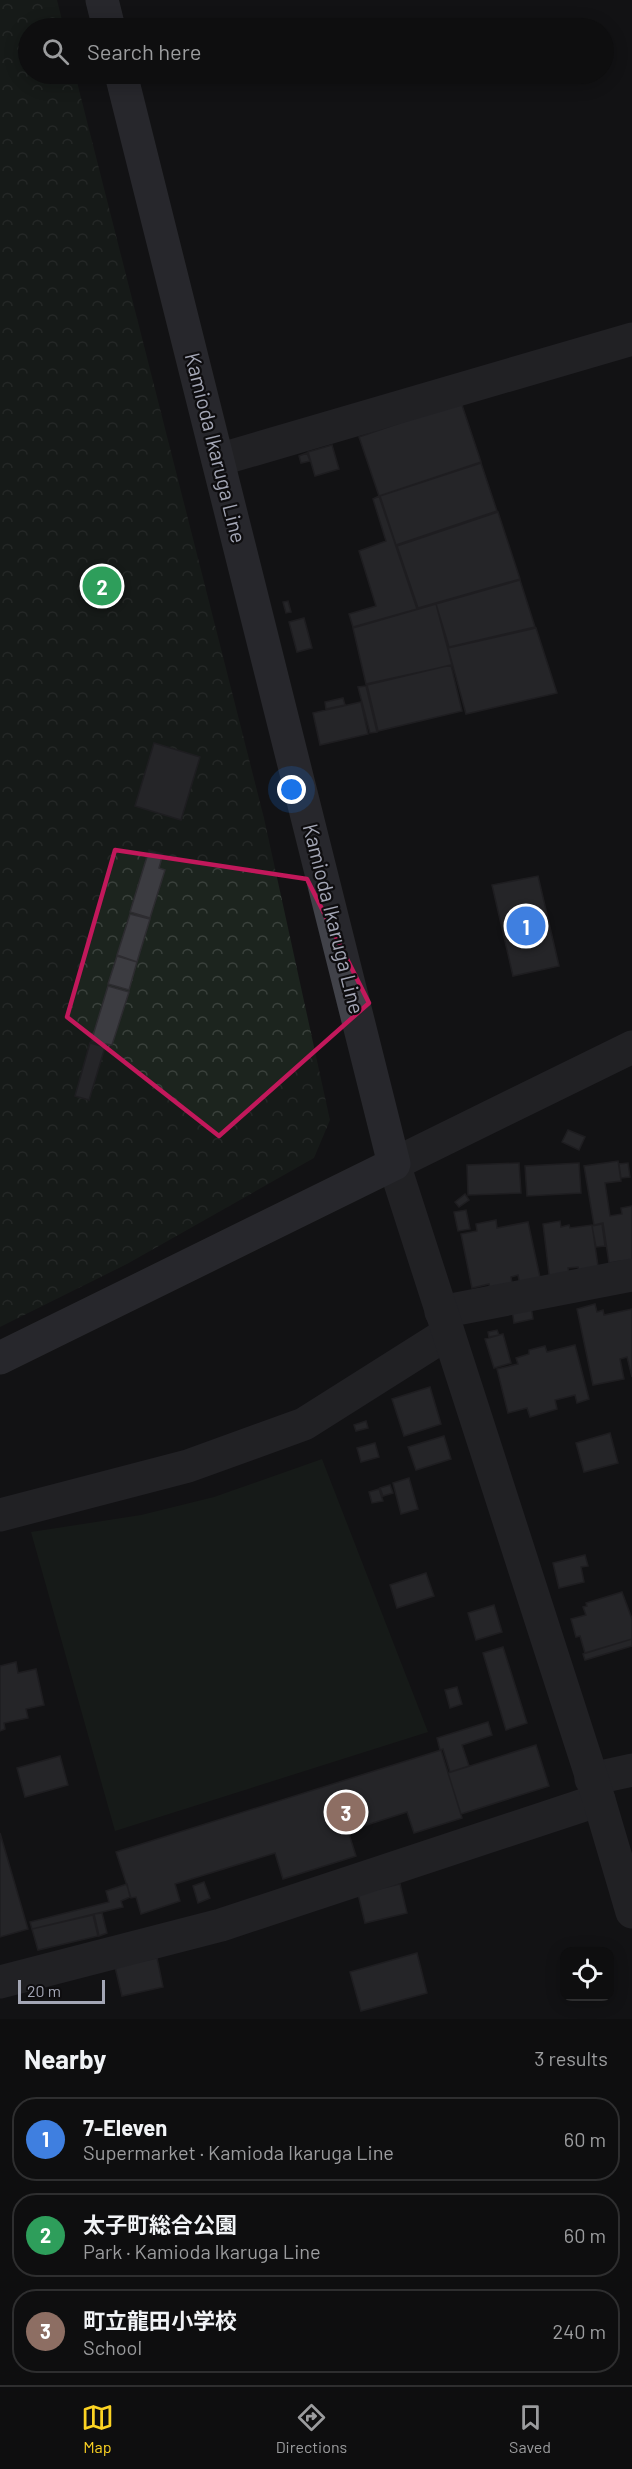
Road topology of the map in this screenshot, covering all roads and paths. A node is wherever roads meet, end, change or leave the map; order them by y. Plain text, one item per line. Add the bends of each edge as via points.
1 (102, 0) edge
2 (107, 18) edge
3 (124, 84) edge
4 (632, 339) edge
5 (218, 460) junction
6 (632, 1047) edge
7 (394, 1164) junction
8 (632, 1275) edge
9 (445, 1322) junction
10 (0, 1358) edge
11 (0, 1515) edge
12 (632, 1770) edge
13 (595, 1790) junction
14 (632, 1912) edge
15 (0, 1982) edge

1 - 2 main road
3 - 5 main road, Kamioda Ikaruga Line
4 - 5 street
5 - 7 main road, Kamioda Ikaruga Line
6 - 7 street
7 - 9 street
7 - 10 main road
8 - 9 street
9 - 11 street via 304,1424 188,1466
9 - 13 street
12 - 13 street
13 - 14 street
13 - 15 street via 221,1925

